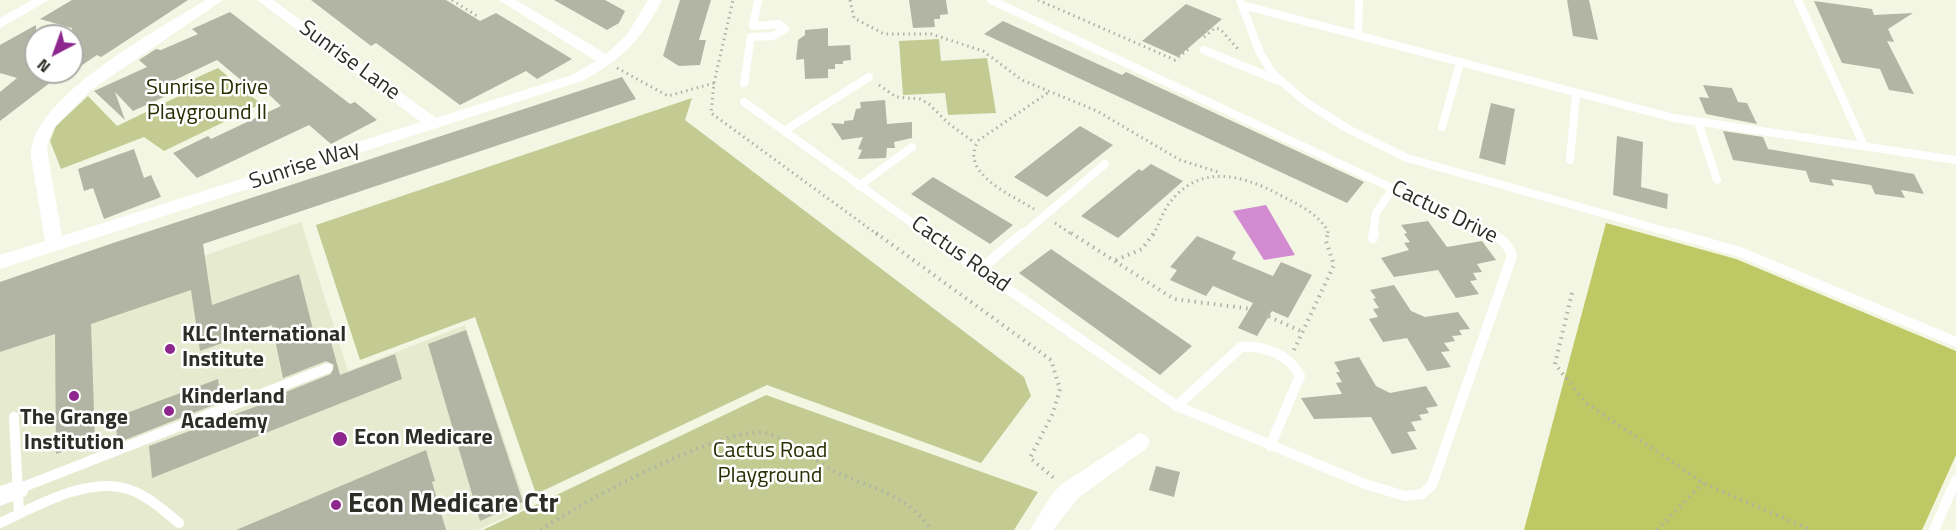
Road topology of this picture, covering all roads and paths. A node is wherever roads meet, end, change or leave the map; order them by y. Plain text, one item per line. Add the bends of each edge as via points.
1 (42, 0) edge
2 (216, 0) edge
3 (264, 0) edge
4 (452, 0) edge
5 (506, 0) edge
6 (655, 0) edge
7 (732, 0) edge
8 (758, 0) edge
9 (850, 0) edge
10 (991, 0) edge
11 (1038, 0) edge
12 (1359, 0) edge
13 (1798, 0) edge
14 (1241, 2) edge
15 (477, 16) dead end
16 (0, 24) edge
17 (1358, 35) junction
18 (1202, 38) dead end
19 (1193, 45) dead end
20 (1204, 50) dead end
21 (607, 61) junction
22 (1264, 61) junction
23 (1460, 63) junction
24 (869, 77) joint
25 (1281, 82) junction
26 (714, 83) junction
27 (744, 83) dead end
28 (1049, 92) junction
29 (1576, 94) junction
30 (744, 102) dead end
31 (1698, 122) junction
32 (433, 123) junction
33 (1443, 127) dead end
34 (784, 132) junction
35 (975, 143) junction
36 (1864, 146) junction
37 (912, 147) dead end
38 (1570, 160) dead end
39 (1956, 160) edge
40 (1105, 164) dead end
41 (1221, 173) junction
42 (1717, 180) dead end
43 (859, 186) junction
44 (1393, 188) junction
45 (1043, 216) junction
46 (1373, 238) dead end
47 (55, 244) junction
48 (1115, 260) junction
49 (0, 262) edge
50 (981, 269) junction
51 (1572, 293) dead end
52 (1252, 309) dead end
53 (1263, 314) dead end
54 (1303, 332) junction
55 (1956, 342) edge
56 (1289, 360) junction
57 (328, 368) dead end
58 (1177, 406) junction
59 (14, 417) dead end
60 (1140, 442) dead end
61 (1270, 446) junction
62 (1956, 480) edge
63 (1703, 483) junction
64 (1070, 491) junction
65 (9, 493) edge
66 (20, 514) junction
67 (0, 523) edge
68 (180, 523) dead end
69 (541, 530) edge
70 (931, 530) edge
71 (1041, 530) edge
72 (1657, 530) edge
73 (1811, 530) edge
74 (1934, 530) edge

1 - 16 street
2 - 47 street via 74,94 47,125 39,143
3 - 32 street, Sunrise Lane
4 - 15 path
5 - 21 street
6 - 21 street, Sunrise Way via 628,45
7 - 26 path
8 - 27 lane via 753,26 779,24 785,29 773,36 751,37
9 - 28 path via 854,18 880,33 931,34 962,43 989,54 1022,80
10 - 44 lane, Cactus Drive
11 - 19 path via 1175,60
12 - 17 lane
13 - 36 lane
14 - 17 lane
14 - 22 lane
17 - 23 lane
18 - 22 path via 1215,28 1220,29 1247,56
20 - 25 lane
21 - 26 path via 668,96
21 - 32 street, Sunrise Way via 577,78
22 - 25 lane
23 - 29 lane
23 - 33 lane
24 - 34 lane
24 - 35 path via 896,97 920,99
25 - 55 lane via 1346,129 1407,158 1740,252
26 - 64 path via 711,113 1051,360 1060,389 1053,413 1030,458
28 - 35 path
28 - 41 path via 1131,128 1180,160
29 - 31 lane
29 - 38 lane
30 - 34 lane, Cactus Road
31 - 36 lane
31 - 42 lane
32 - 47 street, Sunrise Way
34 - 43 lane, Cactus Road
35 - 45 path via 971,156 975,168
36 - 39 lane
37 - 43 lane
40 - 45 lane
41 - 48 path via 1178,195 1148,243
41 - 54 path via 1251,180 1312,211 1328,231 1326,241 1334,265
43 - 50 lane, Cactus Road
44 - 46 lane via 1376,213
44 - 61 lane, Cactus Drive via 1501,239 1512,256 1432,485 1422,494 1405,496
45 - 48 path
45 - 50 lane
47 - 49 street, Sunrise Way
48 - 52 path via 1185,303 1233,304
50 - 58 lane, Cactus Road
51 - 63 path via 1555,364 1586,403
53 - 54 path
54 - 56 path
56 - 58 lane via 1250,345 1241,347
56 - 61 lane via 1300,376
57 - 65 lane
58 - 61 lane, Cactus Drive
59 - 65 lane
60 - 64 street
62 - 74 lane
63 - 72 path
63 - 73 path
64 - 71 street
65 - 66 lane
66 - 67 lane
66 - 68 lane via 96,486 123,487 150,500
69 - 70 path via 671,461 732,437 756,432 776,438 845,477 894,494 912,506

